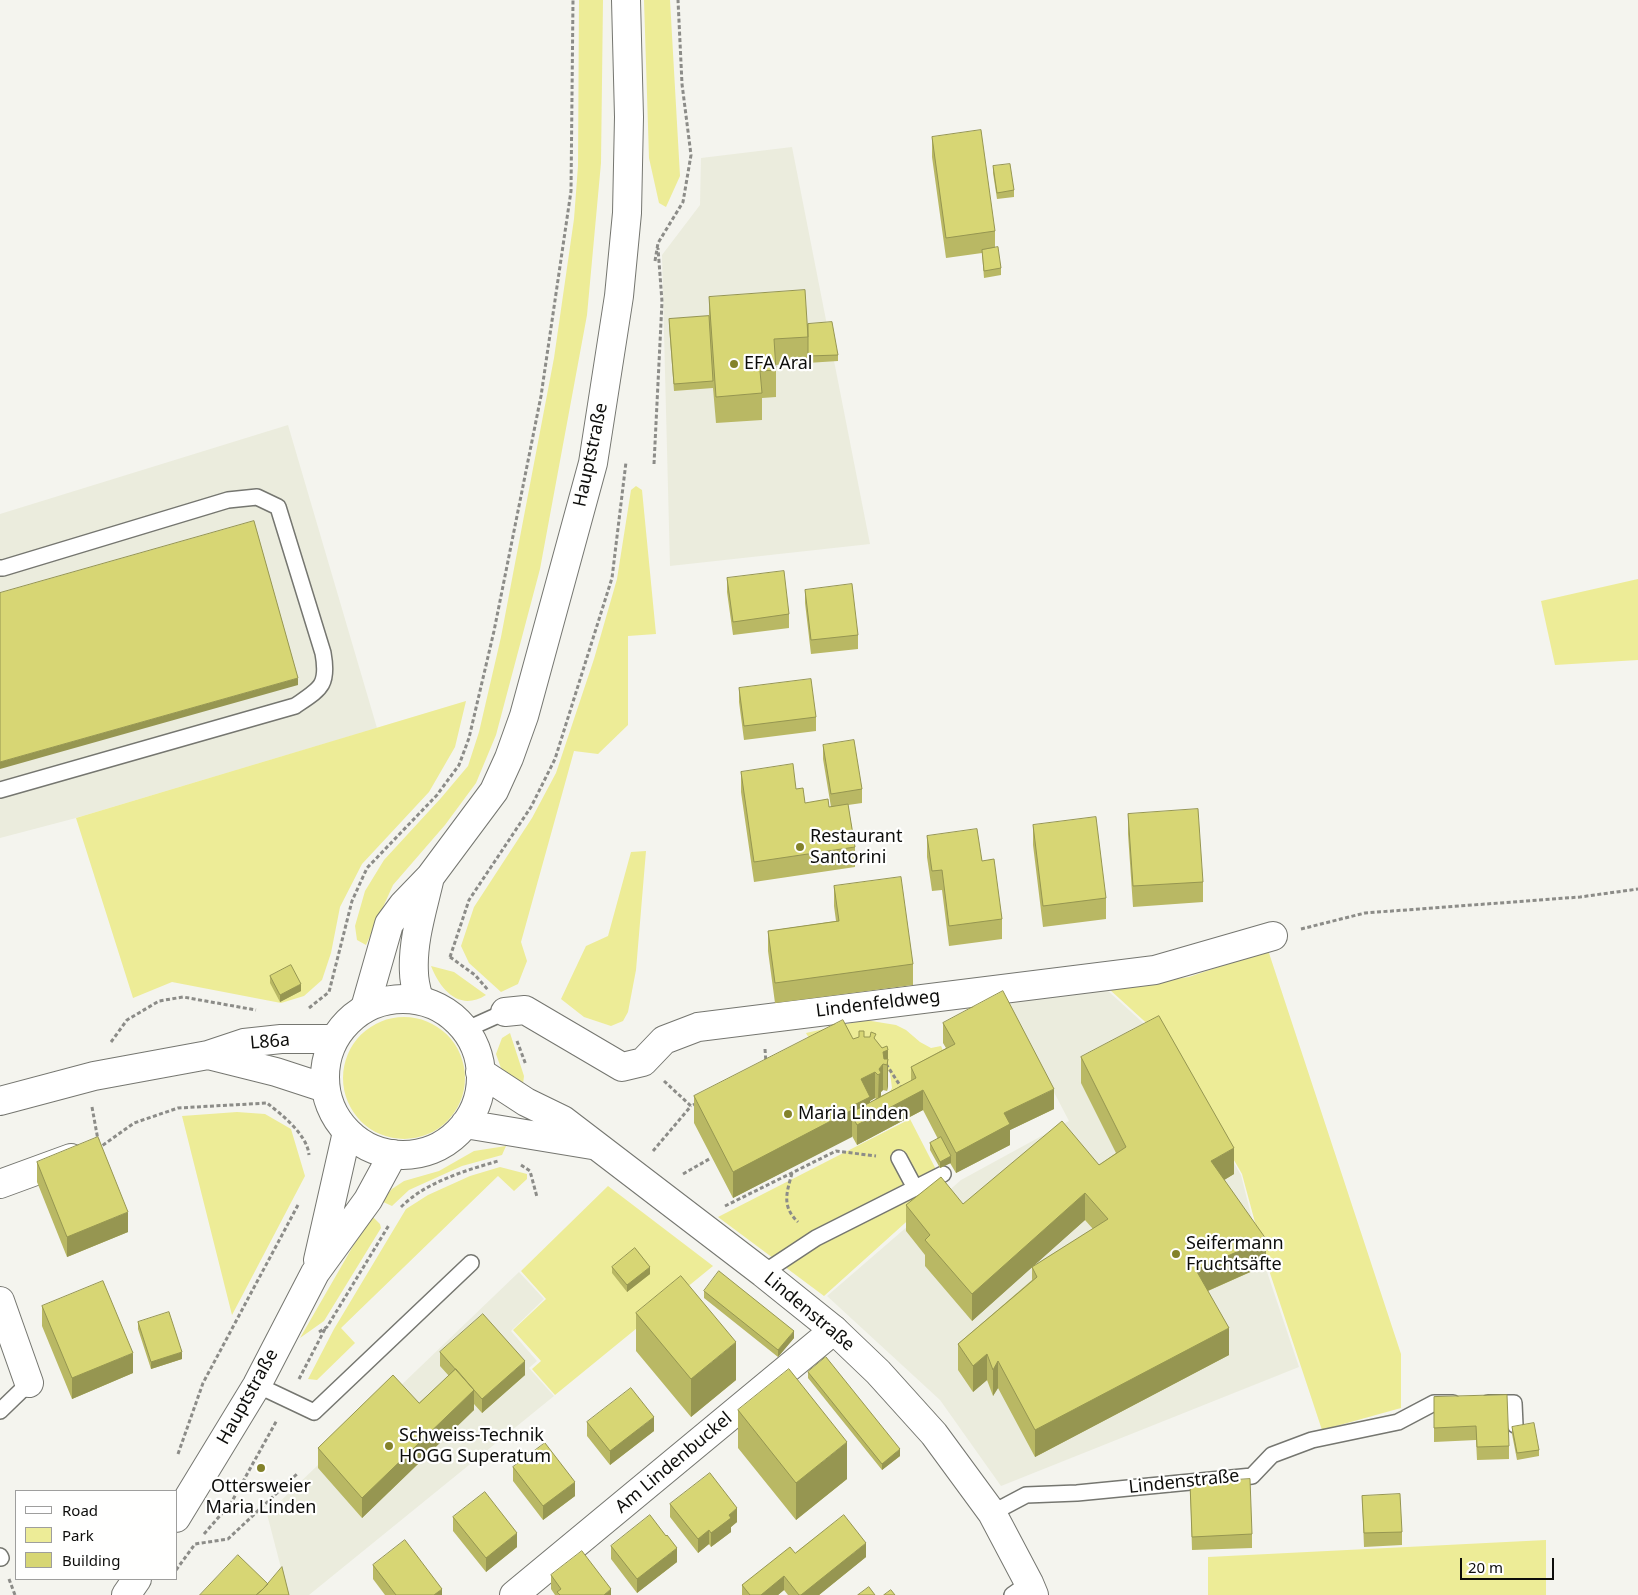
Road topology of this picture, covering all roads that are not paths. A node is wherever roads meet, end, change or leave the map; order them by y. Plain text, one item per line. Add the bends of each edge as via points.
1 (626, 0) edge
2 (0, 568) edge
3 (0, 790) edge
4 (430, 877) junction
5 (1273, 936) road end
6 (419, 1000) junction
7 (365, 1008) junction
8 (505, 1012) joint
9 (465, 1030) junction
10 (334, 1039) junction
11 (208, 1055) junction
12 (480, 1072) junction
13 (325, 1088) junction
14 (0, 1101) edge
15 (465, 1124) junction
16 (347, 1132) junction
17 (593, 1145) junction
18 (90, 1151) edge
19 (393, 1154) junction
20 (899, 1158) road end
21 (943, 1174) dead end
22 (0, 1184) edge
23 (915, 1188) junction
24 (471, 1263) dead end
25 (315, 1273) junction
26 (763, 1273) junction
27 (0, 1301) edge
28 (834, 1330) junction
29 (29, 1383) joint
30 (257, 1385) junction
31 (0, 1411) edge
32 (1515, 1425) edge
33 (992, 1513) junction
34 (178, 1515) edge
35 (136, 1580) edge
36 (1025, 1591) edge
37 (126, 1595) edge
38 (514, 1595) edge

1 - 4 street, Hauptstraße via 627,213 594,463 524,716 509,758 494,791
2 - 3 lane via 228,500 256,497 278,507 326,671 319,690 295,706
4 - 6 street, Hauptstraße via 415,953 414,974
4 - 7 street, Hauptstraße via 389,924
5 - 8 street, Lindenfeldweg via 1156,970 698,1027 664,1040 643,1062 622,1068 525,1010
6 - 7 street via 382,1001
6 - 9 street via 437,1006
7 - 10 street via 347,1022
8 - 9 lane
9 - 12 street via 476,1048
10 - 11 street, L86a via 244,1043
10 - 13 street via 325,1063
11 - 13 street
11 - 14 street, L86a via 94,1076
12 - 15 street via 475,1107
12 - 17 street, Lindenstraße via 526,1102 562,1120
13 - 16 street via 332,1112
15 - 17 street, Lindenstraße
15 - 19 street via 445,1143 420,1153
16 - 19 street via 368,1147
16 - 25 street, Hauptstraße
17 - 26 street, Lindenstraße
18 - 22 street
19 - 25 street, Hauptstraße via 368,1200
20 - 23 lane
21 - 23 lane
23 - 26 lane via 816,1238
24 - 30 lane via 314,1412
25 - 30 street, Hauptstraße
26 - 28 street, Lindenstraße
27 - 29 street
28 - 33 street, Lindenstraße via 878,1372 934,1434
28 - 38 street, Am Lindenbuckel
29 - 31 lane
30 - 34 street, Hauptstraße
32 - 33 lane, Lindenstraße via 1514,1403 1434,1403 1398,1422 1312,1440 1272,1455 1252,1476 1077,1494 1026,1495
33 - 36 street, Lindenstraße
35 - 37 street

